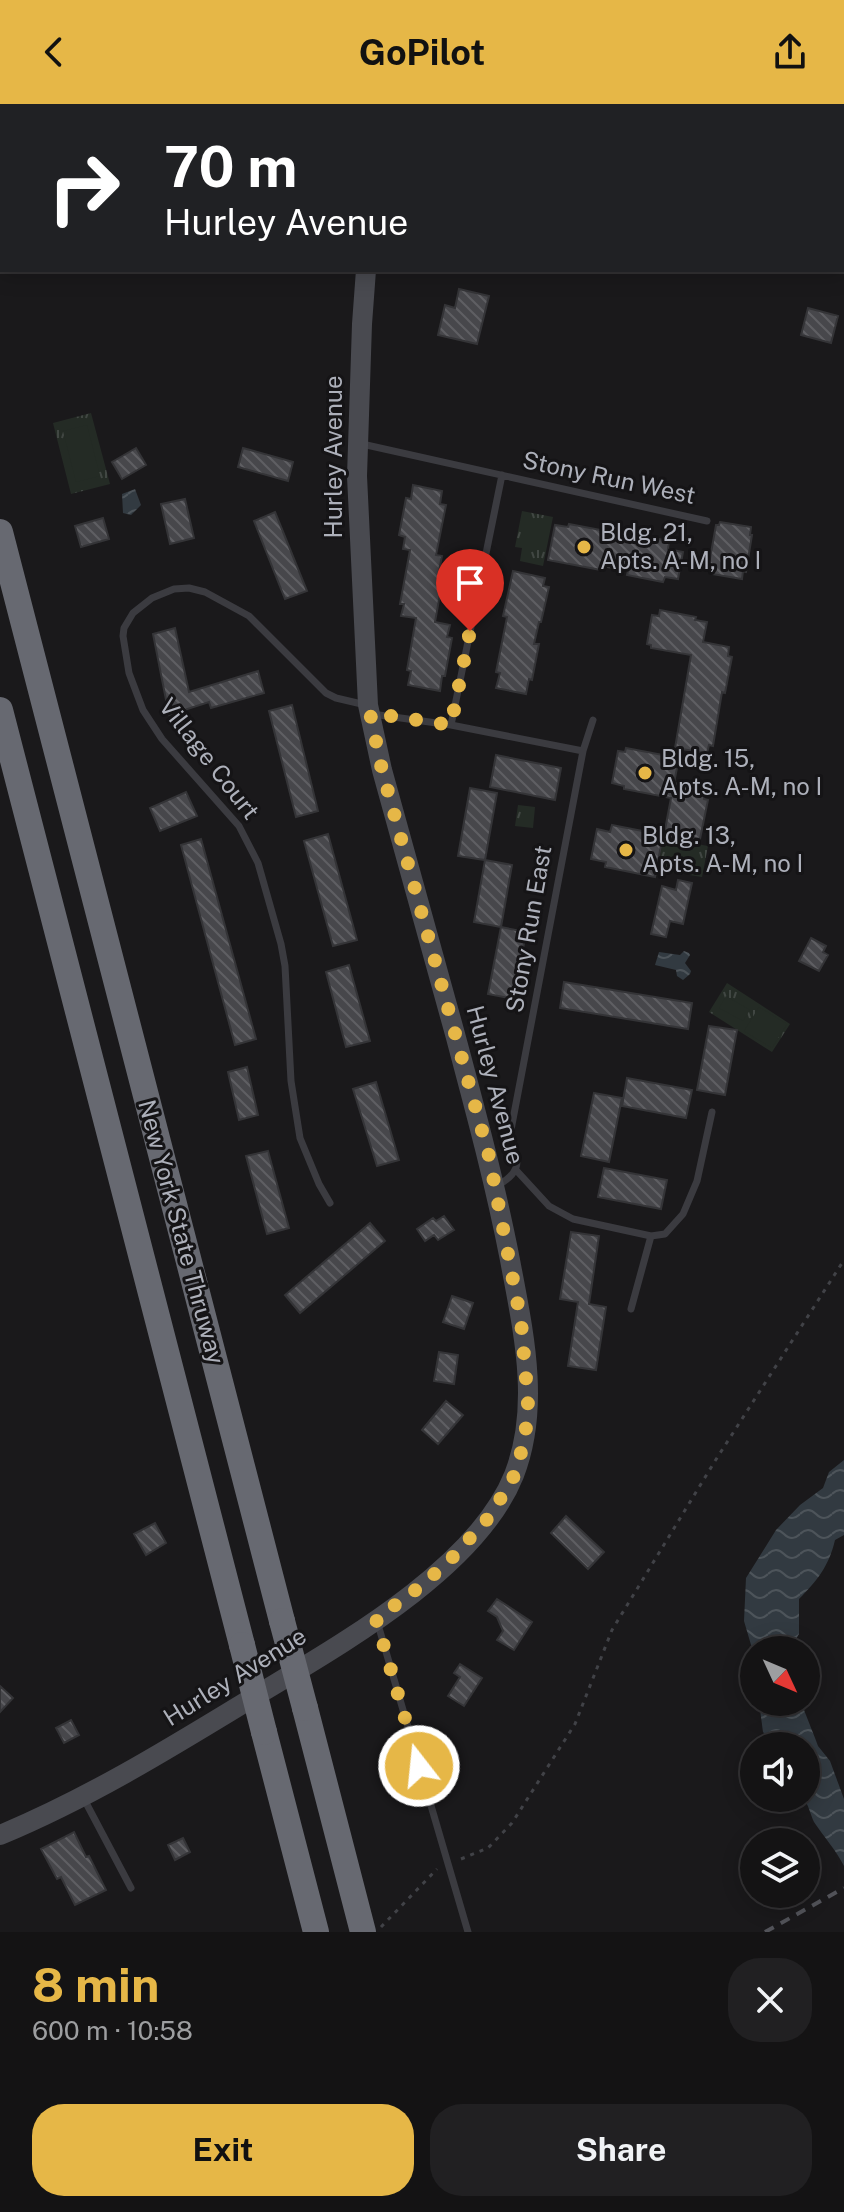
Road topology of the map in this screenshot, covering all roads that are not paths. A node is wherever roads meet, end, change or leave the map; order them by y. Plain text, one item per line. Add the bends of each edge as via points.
1 (366, 272) edge
2 (358, 443) junction
3 (502, 475) junction
4 (707, 521) dead end
5 (0, 532) edge
6 (369, 709) junction
7 (0, 710) edge
8 (593, 720) dead end
9 (451, 725) junction
10 (583, 751) junction
11 (712, 1112) dead end
12 (500, 1150) junction
13 (516, 1170) junction
14 (495, 1186) junction
15 (330, 1203) dead end
16 (651, 1236) junction
17 (631, 1309) dead end
18 (376, 1619) junction
19 (83, 1797) junction
20 (0, 1835) edge
21 (131, 1888) dead end
22 (366, 1924) edge
23 (316, 1932) edge
24 (468, 1932) edge

1 - 2 street, Hurley Avenue
2 - 3 lane, Stony Run West
2 - 6 street, Hurley Avenue
3 - 4 lane, Stony Run West
3 - 9 lane, Stony Run West
5 - 22 highway, New York State Thruway, bridge via 282,1621
6 - 9 lane
6 - 12 street, Hurley Avenue via 382,770
6 - 15 lane, Village Court via 326,693 249,616 205,592 174,589 152,598 124,628 129,673 143,710 239,826 258,863 285,966 291,1081 300,1138
7 - 23 highway, New York State Thruway, bridge
8 - 10 lane, Stony Run East
9 - 10 lane
10 - 12 lane, Stony Run East via 510,1135
11 - 16 lane via 697,1181 683,1214 665,1234
12 - 13 lane, Stony Run East via 516,1154
12 - 14 street, Hurley Avenue
13 - 14 lane
13 - 16 lane, Stony Run East via 549,1206 573,1219
14 - 18 street, Hurley Avenue via 521,1321 528,1402 525,1439 514,1476 490,1516 450,1560
16 - 17 lane
18 - 19 street, Hurley Avenue
18 - 24 lane
19 - 20 street, Hurley Avenue
19 - 21 lane

